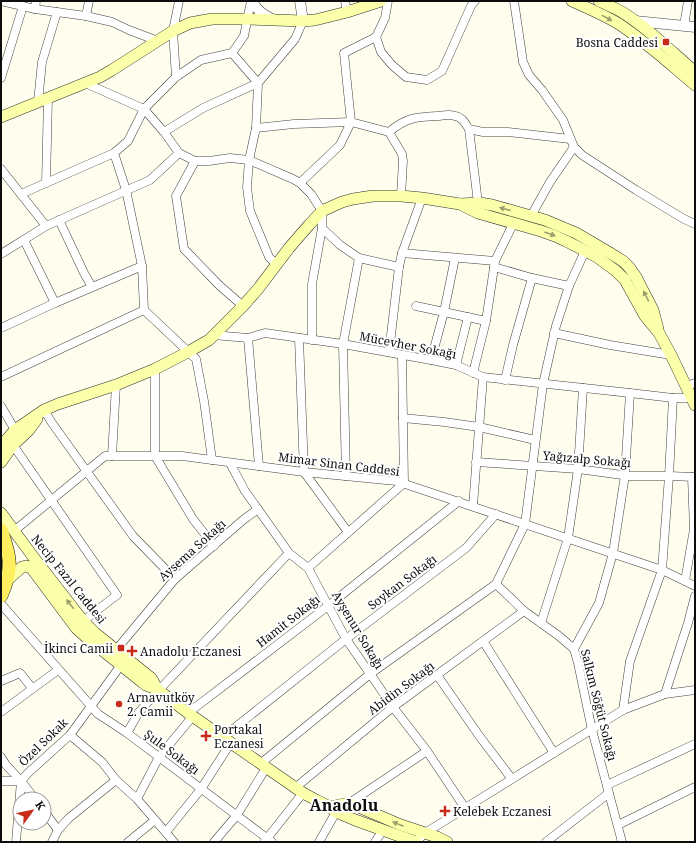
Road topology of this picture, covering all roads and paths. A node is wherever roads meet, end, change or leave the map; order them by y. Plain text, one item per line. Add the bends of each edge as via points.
1 (89, 1) edge
2 (179, 1) edge
3 (252, 1) edge
4 (300, 1) edge
5 (381, 1) edge
6 (388, 1) edge
7 (475, 1) edge
8 (514, 1) edge
9 (572, 1) edge
10 (599, 1) edge
11 (688, 1) edge
12 (1, 2) edge
13 (36, 5) edge
14 (22, 6) junction
15 (346, 6) edge
16 (57, 12) junction
17 (86, 16) junction
18 (247, 19) junction
19 (274, 20) junction
20 (303, 21) junction
21 (635, 21) junction
22 (684, 26) junction
23 (695, 27) edge
24 (173, 31) junction
25 (376, 37) junction
26 (158, 41) junction
27 (232, 53) junction
28 (695, 72) edge
29 (176, 77) junction
30 (1, 78) edge
31 (258, 82) junction
32 (85, 83) junction
33 (695, 85) edge
34 (43, 100) junction
35 (144, 109) junction
36 (1, 117) edge
37 (351, 122) junction
38 (256, 128) junction
39 (468, 129) junction
40 (164, 132) junction
41 (389, 132) junction
42 (570, 139) junction
43 (574, 147) junction
44 (114, 153) junction
45 (179, 153) junction
46 (249, 160) junction
47 (195, 161) junction
48 (1, 169) edge
49 (46, 183) junction
50 (300, 183) junction
51 (126, 190) junction
52 (21, 194) junction
53 (401, 196) junction
54 (422, 198) junction
55 (478, 203) junction
56 (460, 204) junction
57 (322, 211) junction
58 (531, 216) junction
59 (59, 220) junction
60 (513, 224) junction
61 (695, 224) edge
62 (46, 226) junction
63 (322, 228) junction
64 (24, 240) junction
65 (585, 251) junction
66 (402, 253) junction
67 (1, 254) edge
68 (358, 258) junction
69 (455, 258) junction
70 (494, 264) junction
71 (276, 265) junction
72 (142, 266) junction
73 (399, 267) junction
74 (532, 278) junction
75 (569, 286) junction
76 (92, 287) junction
77 (55, 303) junction
78 (243, 306) junction
79 (416, 306) dead end
80 (144, 310) junction
81 (444, 312) junction
82 (468, 317) junction
83 (486, 320) junction
84 (2, 325) edge
85 (554, 333) junction
86 (659, 333) junction
87 (213, 335) junction
88 (248, 338) junction
89 (299, 338) junction
90 (312, 340) junction
91 (343, 344) junction
92 (188, 352) junction
93 (389, 352) junction
94 (402, 354) junction
95 (671, 355) junction
96 (431, 360) junction
97 (456, 365) junction
98 (155, 369) junction
99 (473, 373) junction
100 (1, 377) edge
101 (483, 378) junction
102 (505, 380) junction
103 (543, 384) junction
104 (691, 384) edge
105 (116, 385) junction
106 (583, 388) junction
107 (630, 393) junction
108 (673, 398) junction
109 (694, 402) edge
110 (1, 406) edge
111 (44, 410) junction
112 (403, 418) junction
113 (479, 427) junction
114 (15, 430) junction
115 (535, 440) junction
116 (13, 445) junction
117 (1, 446) edge
118 (112, 456) junction
119 (155, 456) junction
120 (212, 460) junction
121 (1, 462) edge
122 (476, 462) junction
123 (230, 463) junction
124 (259, 466) junction
125 (532, 466) junction
126 (578, 469) junction
127 (87, 471) junction
128 (304, 472) junction
129 (625, 475) junction
130 (346, 476) junction
131 (669, 476) junction
132 (694, 477) edge
133 (404, 483) junction
134 (51, 500) junction
135 (459, 502) junction
136 (473, 506) junction
137 (258, 510) junction
138 (1, 513) edge
139 (496, 514) junction
140 (525, 524) junction
141 (348, 532) junction
142 (5, 534) edge
143 (568, 538) junction
144 (214, 546) junction
145 (289, 553) junction
146 (613, 553) junction
147 (308, 568) junction
148 (662, 570) junction
149 (175, 579) junction
150 (6, 581) junction
151 (685, 581) junction
152 (496, 584) junction
153 (695, 586) edge
154 (1, 596) edge
155 (695, 596) edge
156 (1, 604) edge
157 (328, 606) junction
158 (524, 611) junction
159 (83, 621) junction
160 (541, 623) junction
161 (346, 639) junction
162 (483, 641) junction
163 (574, 649) junction
164 (116, 650) junction
165 (121, 665) junction
166 (58, 670) junction
167 (370, 674) junction
168 (437, 675) junction
169 (1, 681) edge
170 (32, 688) junction
171 (158, 689) junction
172 (695, 690) edge
173 (665, 694) junction
174 (91, 706) junction
175 (393, 707) junction
176 (623, 710) junction
177 (1, 712) edge
178 (190, 715) junction
179 (592, 730) junction
180 (127, 733) junction
181 (70, 735) junction
182 (226, 741) junction
183 (695, 744) edge
184 (427, 751) junction
185 (554, 753) junction
186 (1, 757) edge
187 (159, 757) junction
188 (263, 766) junction
189 (512, 779) junction
190 (116, 780) junction
191 (1, 781) edge
192 (21, 781) junction
193 (607, 785) junction
194 (695, 787) edge
195 (201, 789) junction
196 (299, 790) junction
197 (29, 791) edge
198 (609, 793) junction
199 (137, 799) junction
200 (349, 803) junction
201 (466, 808) junction
202 (333, 809) junction
203 (237, 815) junction
204 (155, 820) junction
205 (52, 822) edge
206 (618, 825) junction
207 (58, 830) junction
208 (383, 830) junction
209 (166, 832) junction
210 (425, 833) junction
211 (268, 841) edge
212 (16, 842) edge
213 (52, 842) edge
214 (128, 842) edge
215 (174, 842) edge
216 (214, 842) edge
217 (319, 842) edge
218 (376, 842) edge
219 (416, 842) edge
220 (447, 842) edge
221 (546, 842) edge
222 (622, 842) edge

1 - 17 street
2 - 24 street
3 - 18 street
3 - 19 street via 255,8
4 - 20 street
5 - 15 main road
6 - 25 street via 385,18
7 - 25 street via 442,71 427,80 406,77 401,73 381,52
8 - 42 street via 522,62 564,120
9 -> 33 main road via 592,9 637,37
10 - 21 main road
11 - 22 street
12 - 14 street
13 - 14 street
13 - 16 street
14 - 30 street
15 - 20 main road via 315,20
16 - 17 street
16 - 34 street via 42,62
17 - 26 street via 112,22
18 - 19 main road
18 - 24 main road via 212,19 190,23
18 - 27 street via 244,36
19 - 20 main road
20 - 31 street via 294,39
21 - 22 street
21 - 28 main road
22 - 23 street
24 - 26 main road
24 - 29 street
25 - 37 street via 344,53
26 - 32 main road via 100,77
27 - 29 street via 201,60
27 - 31 street
29 - 35 street
31 - 38 street
31 - 40 street via 203,108
32 - 34 main road
32 - 35 street
34 - 36 main road
34 - 49 street
35 - 40 street
35 - 44 street via 128,141
37 - 38 street
37 - 41 street
37 - 50 street via 340,145
38 - 46 street
39 - 41 street via 462,120 449,115 415,118 402,122
39 - 42 street
39 - 55 street
40 - 45 street
41 - 53 street via 402,154
42 - 43 street
43 - 58 street
43 - 61 street via 582,155 636,190
44 - 49 street
44 - 51 street
45 - 47 street
45 - 51 street via 150,180
46 - 47 street via 230,158
46 - 50 street
46 - 71 street via 247,187 250,211 269,257
47 - 78 street via 176,196 184,249
48 - 52 street
49 - 52 street
50 - 57 street via 312,194
51 - 59 street
51 - 72 street
52 - 62 street
53 - 54 main road
53 - 57 main road via 353,199
54 - 56 main road
54 - 66 street
55 - 56 main road
58 -> 55 main road
56 - 60 main road via 478,213
57 - 63 street
57 - 71 main road
86 -> 58 main road via 653,310 636,277 623,261 576,233
59 - 62 street
59 - 76 street
60 -> 65 main road via 555,236
60 - 70 street
62 - 64 street
63 - 68 street
63 - 90 street via 312,284
64 - 67 street
64 - 77 street
65 - 75 street
65 - 86 main road via 611,267 625,280 645,316
66 - 69 street
66 - 73 street
68 - 73 street
68 - 91 street
69 - 70 street
69 - 81 street
70 - 74 street
70 - 83 street
71 - 78 main road
72 - 76 street
72 - 80 street
73 - 93 street
74 - 75 street
74 - 102 street
75 - 85 street
76 - 77 street
77 - 84 street
78 - 87 main road
79 - 81 street
80 - 92 street
80 - 100 street
81 - 82 street
81 - 96 street
82 - 83 street
82 - 97 street
83 - 99 street
85 - 95 street
85 - 103 street
86 - 95 main road
87 - 88 street, Mücevher Sokağı
87 - 92 main road
88 - 89 street, Mücevher Sokağı via 265,333
88 - 124 street
89 - 90 street, Mücevher Sokağı
89 - 128 street
90 - 91 street, Mücevher Sokağı
91 - 93 street, Mücevher Sokağı
91 - 130 street
92 - 98 main road
92 - 120 street via 196,359
93 - 94 street, Mücevher Sokağı
94 - 96 street, Mücevher Sokağı
94 - 112 street
95 - 104 main road
96 - 97 street, Mücevher Sokağı
97 - 99 street, Mücevher Sokağı
98 - 105 main road
98 - 119 street
99 - 101 street, Mücevher Sokağı
101 - 102 street, Mücevher Sokağı
101 - 113 street
102 - 103 street, Mücevher Sokağı
103 - 106 street, Mücevher Sokağı
103 - 115 street
104 - 109 main road
105 - 111 main road
105 - 118 street
106 - 107 street, Mücevher Sokağı
106 - 126 street
107 - 108 street, Mücevher Sokağı
107 - 129 street
108 - 109 street, Mücevher Sokağı
108 - 131 street
110 - 114 street
111 - 114 main road
111 - 116 main road via 29,430
111 - 127 street
112 - 113 street
112 - 133 street
113 - 115 street
113 - 122 street
114 - 117 main road
115 - 125 street
116 - 121 main road
116 - 134 street
118 - 119 street, Mimar Sinan Caddesi
118 - 127 street, Mimar Sinan Caddesi via 105,456
119 - 120 street, Mimar Sinan Caddesi
119 - 144 street via 193,519
120 - 123 street, Mimar Sinan Caddesi
122 - 125 street, Yağızalp Sokağı
122 - 136 street
123 - 124 street, Mimar Sinan Caddesi
123 - 137 street
124 - 128 street, Mimar Sinan Caddesi
125 - 126 street, Yağızalp Sokağı
125 - 140 street
126 - 129 street, Yağızalp Sokağı
126 - 143 street
127 - 134 street, Mimar Sinan Caddesi
127 - 149 street via 134,536
128 - 130 street, Mimar Sinan Caddesi
128 - 141 street
129 - 131 street, Yağızalp Sokağı
129 - 146 street
130 - 133 street, Mimar Sinan Caddesi via 396,480
131 - 132 street, Yağızalp Sokağı
131 - 148 street
132 - 151 street via 694,529
133 - 135 street, Mimar Sinan Caddesi
133 - 141 street
134 - 142 street, Mimar Sinan Caddesi
134 - 159 street via 117,595
135 - 136 street, Mimar Sinan Caddesi
135 - 157 street, Hamit Sokağı
136 - 139 street, Mimar Sinan Caddesi
137 - 144 street, Aysema Sokağı
137 - 145 street
138 - 142 main road, Necip Fazıl Caddesi
139 - 140 street, Mimar Sinan Caddesi
139 - 161 street, Soykan Sokağı via 466,548
140 - 143 street, Mimar Sinan Caddesi
140 - 152 street
141 - 147 street
142 - 150 main road via 10,567
159 -> 142 main road, Necip Fazıl Caddesi
143 - 146 street, Mimar Sinan Caddesi
143 - 160 street
144 - 149 street, Aysema Sokağı
145 - 147 street
145 - 171 street
146 - 148 street, Mimar Sinan Caddesi
146 - 163 street via 599,604
147 - 157 street, Ayşenur Sokağı
148 - 151 street, Mimar Sinan Caddesi
148 - 176 street via 630,661
149 - 164 street, Aysema Sokağı
150 - 154 main road
150 - 165 main road, Necip Fazıl Caddesi via 22,567 29,566 76,628
151 - 153 street, Mimar Sinan Caddesi
152 - 158 street, Salkım Söğüt Sokağı
152 - 167 street
155 - 173 street
156 - 166 street, Şule Sokağı
157 - 161 street, Ayşenur Sokağı
157 - 178 street, Hamit Sokağı
158 - 160 street, Salkım Söğüt Sokağı
158 - 162 street, Abidin Sokağı
159 - 164 main road, Necip Fazıl Caddesi
160 - 163 street, Salkım Söğüt Sokağı
161 - 167 street, Ayşenur Sokağı
161 - 182 street, Soykan Sokağı
162 - 168 street, Abidin Sokağı
162 - 185 street
163 - 179 street, Salkım Söğüt Sokağı
164 - 171 main road, Necip Fazıl Caddesi via 151,678
165 - 171 main road, Necip Fazıl Caddesi via 146,685
165 - 174 street, Özel Sokak
166 - 170 street
166 - 174 street, Şule Sokağı
167 - 175 street, Ayşenur Sokağı
167 - 188 street
168 - 175 street, Abidin Sokağı
168 - 189 street
169 - 170 street via 20,673
170 - 177 street
171 - 178 main road, Necip Fazıl Caddesi
171 - 180 street via 139,712
172 - 173 street
173 - 176 street
174 - 180 street, Şule Sokağı via 98,714
174 - 181 street, Özel Sokak
175 - 184 street, Ayşenur Sokağı
175 - 196 street, Abidin Sokağı
176 - 179 street
178 - 182 main road, Necip Fazıl Caddesi
178 - 187 street, Hamit Sokağı
179 - 185 street
179 - 193 street, Salkım Söğüt Sokağı
180 - 187 street, Şule Sokağı
181 - 190 street via 102,762
181 - 192 street, Özel Sokak
182 - 188 main road, Necip Fazıl Caddesi
182 - 195 street, Soykan Sokağı
183 - 193 street
184 - 200 street
184 - 201 street, Ayşenur Sokağı
185 - 189 street
186 - 192 street
187 - 195 street, Şule Sokağı
187 - 199 street, Hamit Sokağı
188 - 196 main road, Necip Fazıl Caddesi
188 - 203 street
189 - 201 street
190 - 199 street
190 - 207 street
191 - 192 street, Özel Sokak
192 - 197 street
192 - 212 street
193 - 198 street, Salkım Söğüt Sokağı
194 - 206 street
195 - 203 street, Şule Sokağı
195 - 209 street, Soykan Sokağı
196 - 202 main road, Necip Fazıl Caddesi
196 - 211 street, Abidin Sokağı
198 - 206 street, Salkım Söğüt Sokağı
198 - 221 street
199 - 204 street
200 - 202 main road
210 -> 200 main road
201 - 210 street
202 - 208 main road, Necip Fazıl Caddesi
202 - 217 street
203 - 211 street, Şule Sokağı
203 - 216 street
204 - 209 street
204 - 214 street
205 - 207 street
206 - 222 street, Salkım Söğüt Sokağı
207 - 213 street
208 - 218 street
208 - 219 main road, Necip Fazıl Caddesi
209 - 215 street
210 - 219 street
210 - 220 main road

